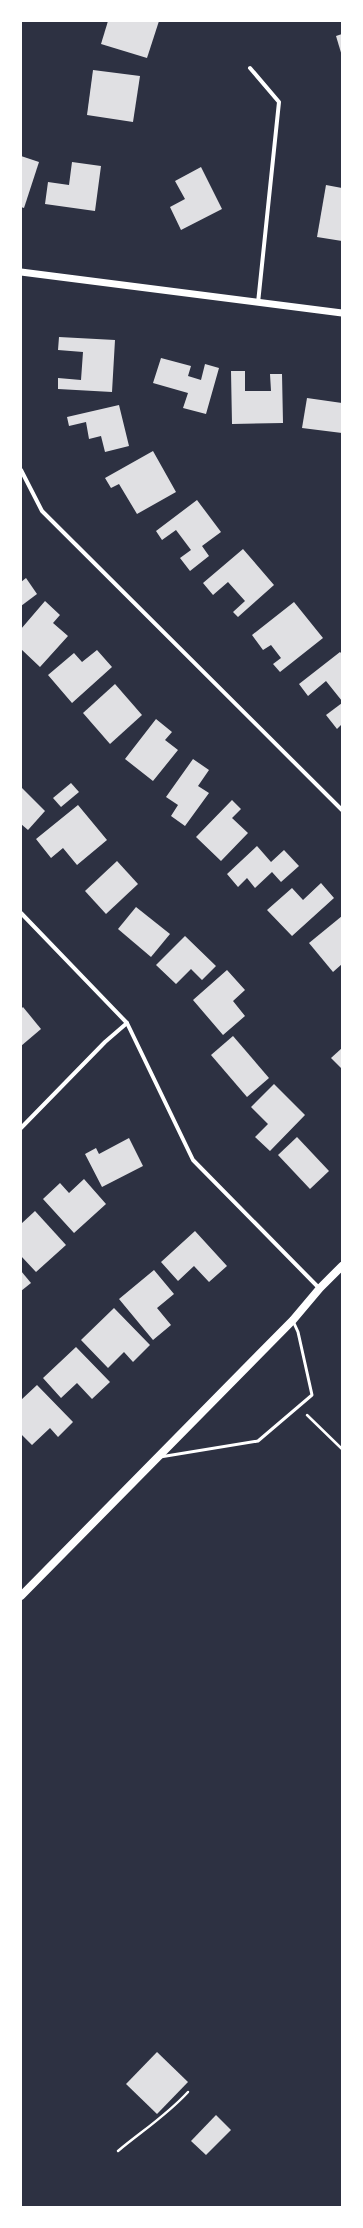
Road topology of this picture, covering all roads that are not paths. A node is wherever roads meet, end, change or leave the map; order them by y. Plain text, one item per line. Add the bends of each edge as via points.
1 (250, 68) dead end
2 (21, 272) edge
3 (258, 303) junction
4 (342, 313) edge
5 (21, 470) edge
6 (342, 810) edge
7 (21, 913) edge
8 (127, 1023) junction
9 (21, 1128) edge
10 (342, 1266) edge
11 (320, 1288) junction
12 (293, 1320) junction
13 (158, 1457) junction
14 (21, 1596) edge

1 - 3 street via 279,102
2 - 3 street
3 - 4 street
5 - 6 street via 42,511
7 - 8 street
8 - 9 street
8 - 11 street via 193,1160
10 - 11 main road
11 - 12 main road
12 - 13 main road
12 - 13 lane via 312,1395 258,1441
13 - 14 main road

